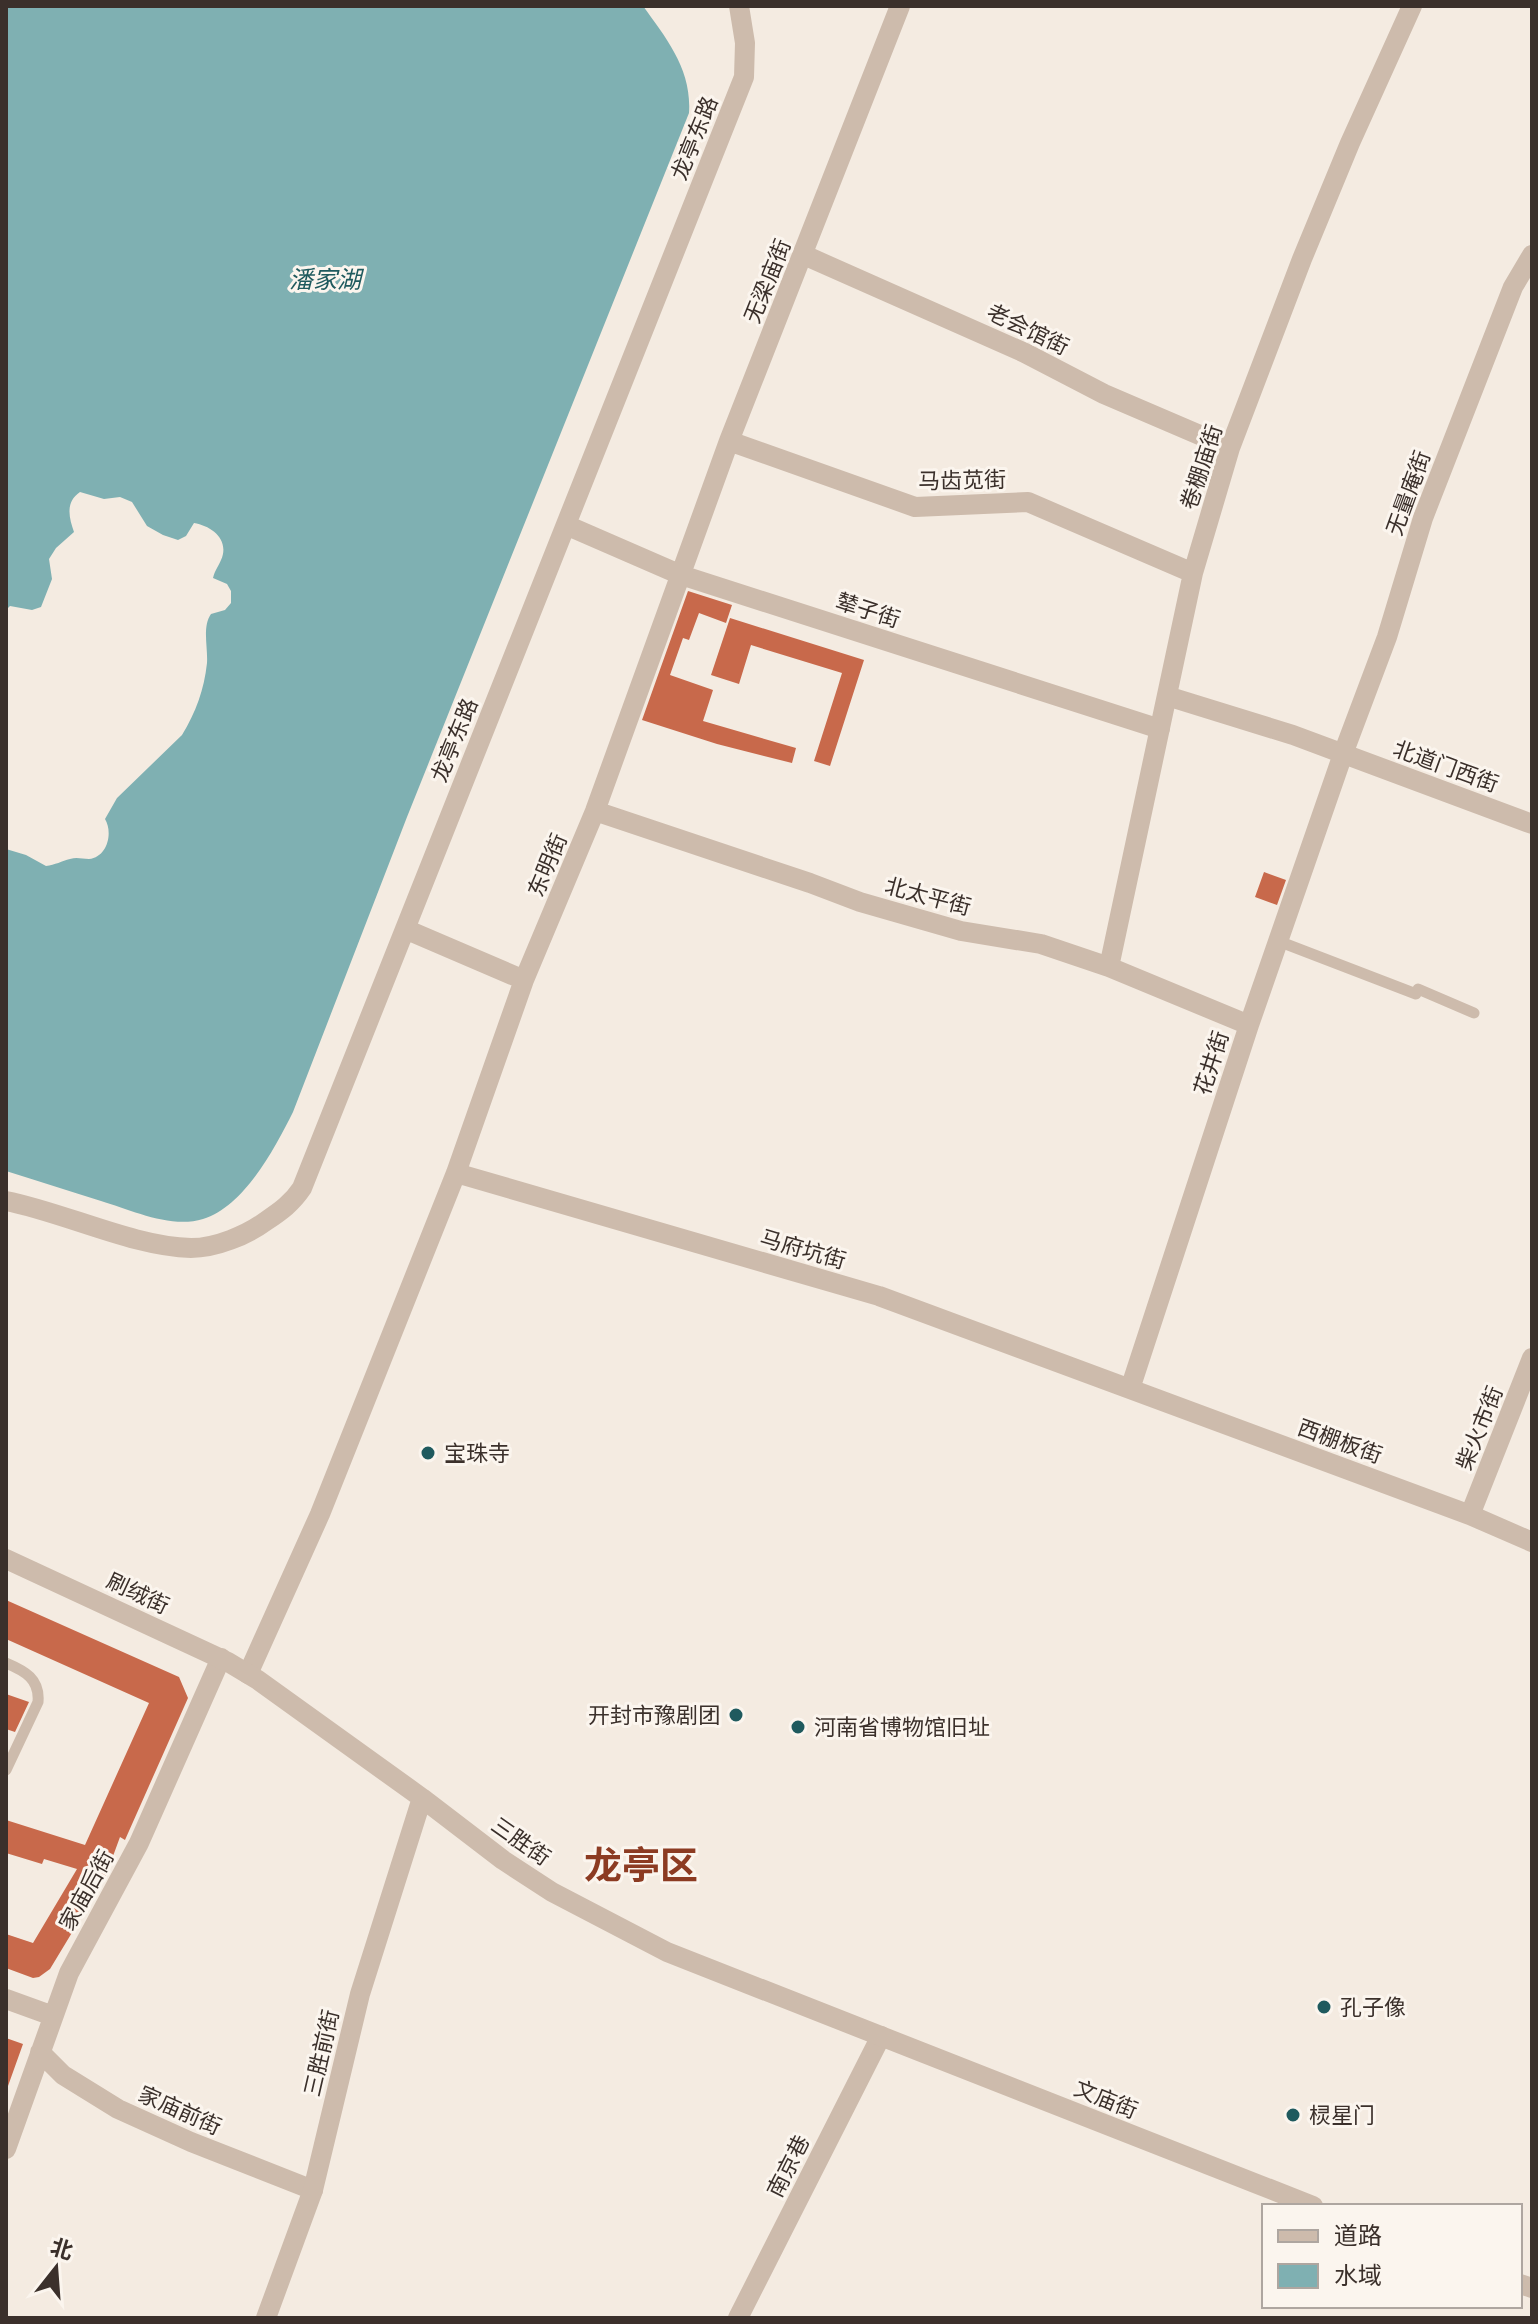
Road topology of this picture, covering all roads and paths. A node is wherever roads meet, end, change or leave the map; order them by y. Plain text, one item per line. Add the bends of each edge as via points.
1 (739, 6) edge
2 (900, 6) edge
3 (1412, 6) edge
4 (804, 255) junction
5 (1532, 255) edge
6 (729, 441) junction
7 (1230, 448) junction
8 (566, 525) junction
9 (1193, 573) junction
10 (681, 575) junction
11 (1167, 696) junction
12 (1160, 729) junction
13 (1343, 754) junction
14 (595, 811) junction
15 (1532, 823) edge
16 (405, 929) junction
17 (1278, 941) junction
18 (1109, 967) junction
19 (524, 980) junction
20 (1474, 1013) dead end
21 (1249, 1025) junction
22 (456, 1173) junction
23 (6, 1201) edge
24 (1532, 1358) edge
25 (1130, 1389) junction
26 (1470, 1515) junction
27 (1532, 1542) edge
28 (6, 1559) edge
29 (221, 1658) junction
30 (6, 1663) edge
31 (248, 1674) junction
32 (6, 1770) edge
33 (422, 1798) junction
34 (6, 1999) edge
35 (53, 2016) junction
36 (881, 2036) junction
37 (40, 2052) junction
38 (6, 2149) edge
39 (313, 2190) junction
40 (1308, 2204) edge
41 (266, 2318) edge
42 (738, 2318) edge

1 - 8 street, 龙亭东路 via 744,77
2 - 4 street, 无梁庙街
3 - 7 street, 卷棚庙街 via 1302,259
4 - 6 street, 无梁庙街
4 - 7 street, 老会馆街
5 - 13 street, 无量庵街 via 1513,287 1423,518 1387,637
6 - 9 street, 马齿苋街 via 915,507 1028,502
6 - 10 street, 无梁庙街
7 - 9 street, 卷棚庙街
8 - 10 street, 辇子街
8 - 16 street, 龙亭东路
9 - 11 street, 卷棚庙街
10 - 12 street, 辇子街
10 - 14 street, 东明街
11 - 12 street, 卷棚庙街
11 - 13 street, 北道门西街
12 - 18 street, 卷棚庙街
13 - 15 street, 北道门西街
13 - 17 street, 花井街
14 - 18 street, 北太平街 via 860,902 961,931 1041,944
14 - 19 street, 东明街
16 - 19 street
16 - 23 street, 龙亭东路 via 302,1188 292,1203 263,1224 193,1248 155,1243
17 - 20 lane
17 - 21 street, 花井街
18 - 21 street, 北太平街
19 - 22 street, 东明街
21 - 25 street, 花井街
22 - 25 street, 马府坑街 via 879,1296
22 - 31 street, 东明街 via 320,1514
24 - 26 street, 柴火市街
25 - 26 street, 西棚板街
26 - 27 street, 西棚板街
28 - 29 street, 刷绒街
29 - 31 street, 刷绒街
29 - 35 street, 家庙后街 via 139,1843 80,1952
30 - 32 lane via 26,1673 39,1690
31 - 33 street, 三胜街
33 - 36 street, 三胜街 via 515,1868 618,1929
33 - 39 street, 三胜前街 via 363,1982
34 - 35 street
35 - 37 street, 家庙后街
36 - 40 street, 文庙街
36 - 42 street, 南京巷
37 - 38 street, 家庙后街
37 - 39 street, 家庙前街 via 63,2075 118,2109
39 - 41 street, 三胜前街

